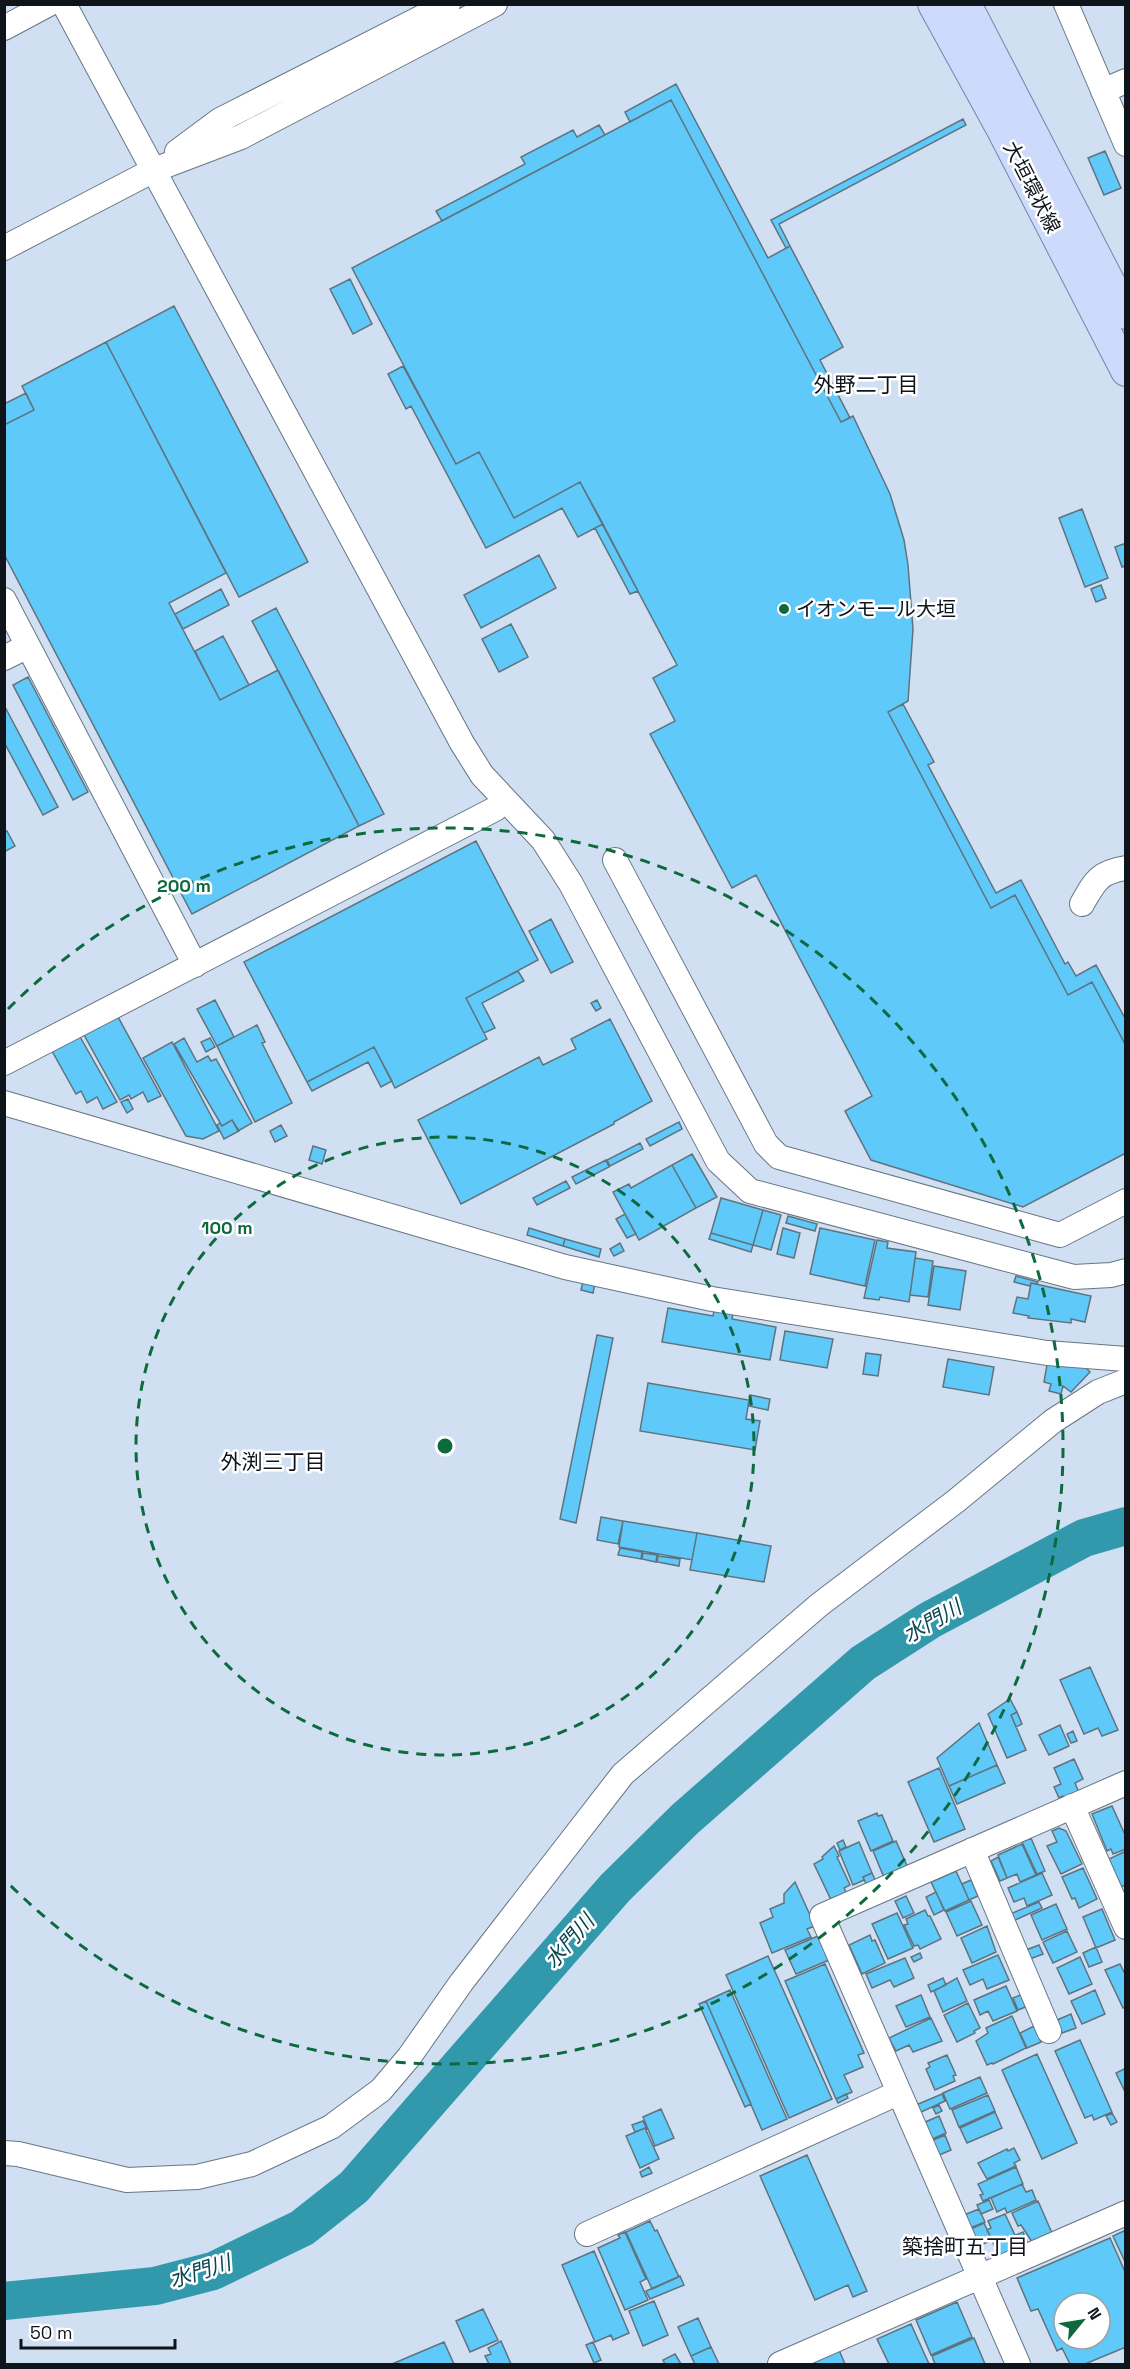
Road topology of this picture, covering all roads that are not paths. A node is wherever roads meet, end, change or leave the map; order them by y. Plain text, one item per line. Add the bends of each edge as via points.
1 (49, 4) edge
2 (64, 4) edge
3 (448, 4) edge
4 (495, 4) edge
5 (933, 4) edge
6 (966, 4) edge
7 (1066, 4) edge
8 (4, 28) edge
9 (1125, 81) edge
10 (1103, 91) junction
11 (1125, 144) edge
12 (154, 170) junction
13 (4, 248) edge
14 (1125, 314) edge
15 (1125, 371) edge
16 (4, 600) edge
17 (28, 646) junction
18 (4, 658) edge
19 (505, 800) junction
20 (615, 860) dead end
21 (1120, 865) edge
22 (1082, 904) dead end
23 (195, 965) junction
24 (4, 1063) edge
25 (4, 1103) edge
26 (1125, 1201) edge
27 (1125, 1271) edge
28 (1125, 1359) edge
29 (1125, 1380) edge
30 (1125, 1783) edge
31 (1072, 1806) junction
32 (972, 1850) junction
33 (1125, 1927) edge
34 (1048, 2031) dead end
35 (898, 2093) junction
36 (4, 2153) edge
37 (1125, 2213) edge
38 (587, 2234) dead end
39 (980, 2278) junction
40 (780, 2364) edge
41 (1018, 2364) edge

1 - 8 street
2 - 12 street
3 - 12 street via 220,120
4 - 12 street via 241,137
5 - 15 main road, 大垣環状線
6 - 14 main road, 大垣環状線
7 - 10 street
9 - 10 street
10 - 11 street
12 - 13 street
12 - 19 street via 462,743 482,775
16 - 17 street
17 - 18 street
17 - 23 street
19 - 23 street via 495,809
19 - 27 street via 543,840 571,884 718,1161 750,1191 1074,1277
20 - 26 street via 766,1144 779,1157 1060,1235
21 - 22 street via 1094,882
23 - 24 street
25 - 28 street via 565,1267 712,1299 1047,1353
29 - 36 street via 1053,1421 819,1605 623,1774 461,1983 410,2057 381,2090 331,2127 252,2164 196,2178 128,2180
30 - 31 street
31 - 32 street
31 - 33 street
32 - 34 street
32 - 35 street via 822,1916
35 - 38 street
35 - 39 street
37 - 39 street
39 - 40 street
39 - 41 street

